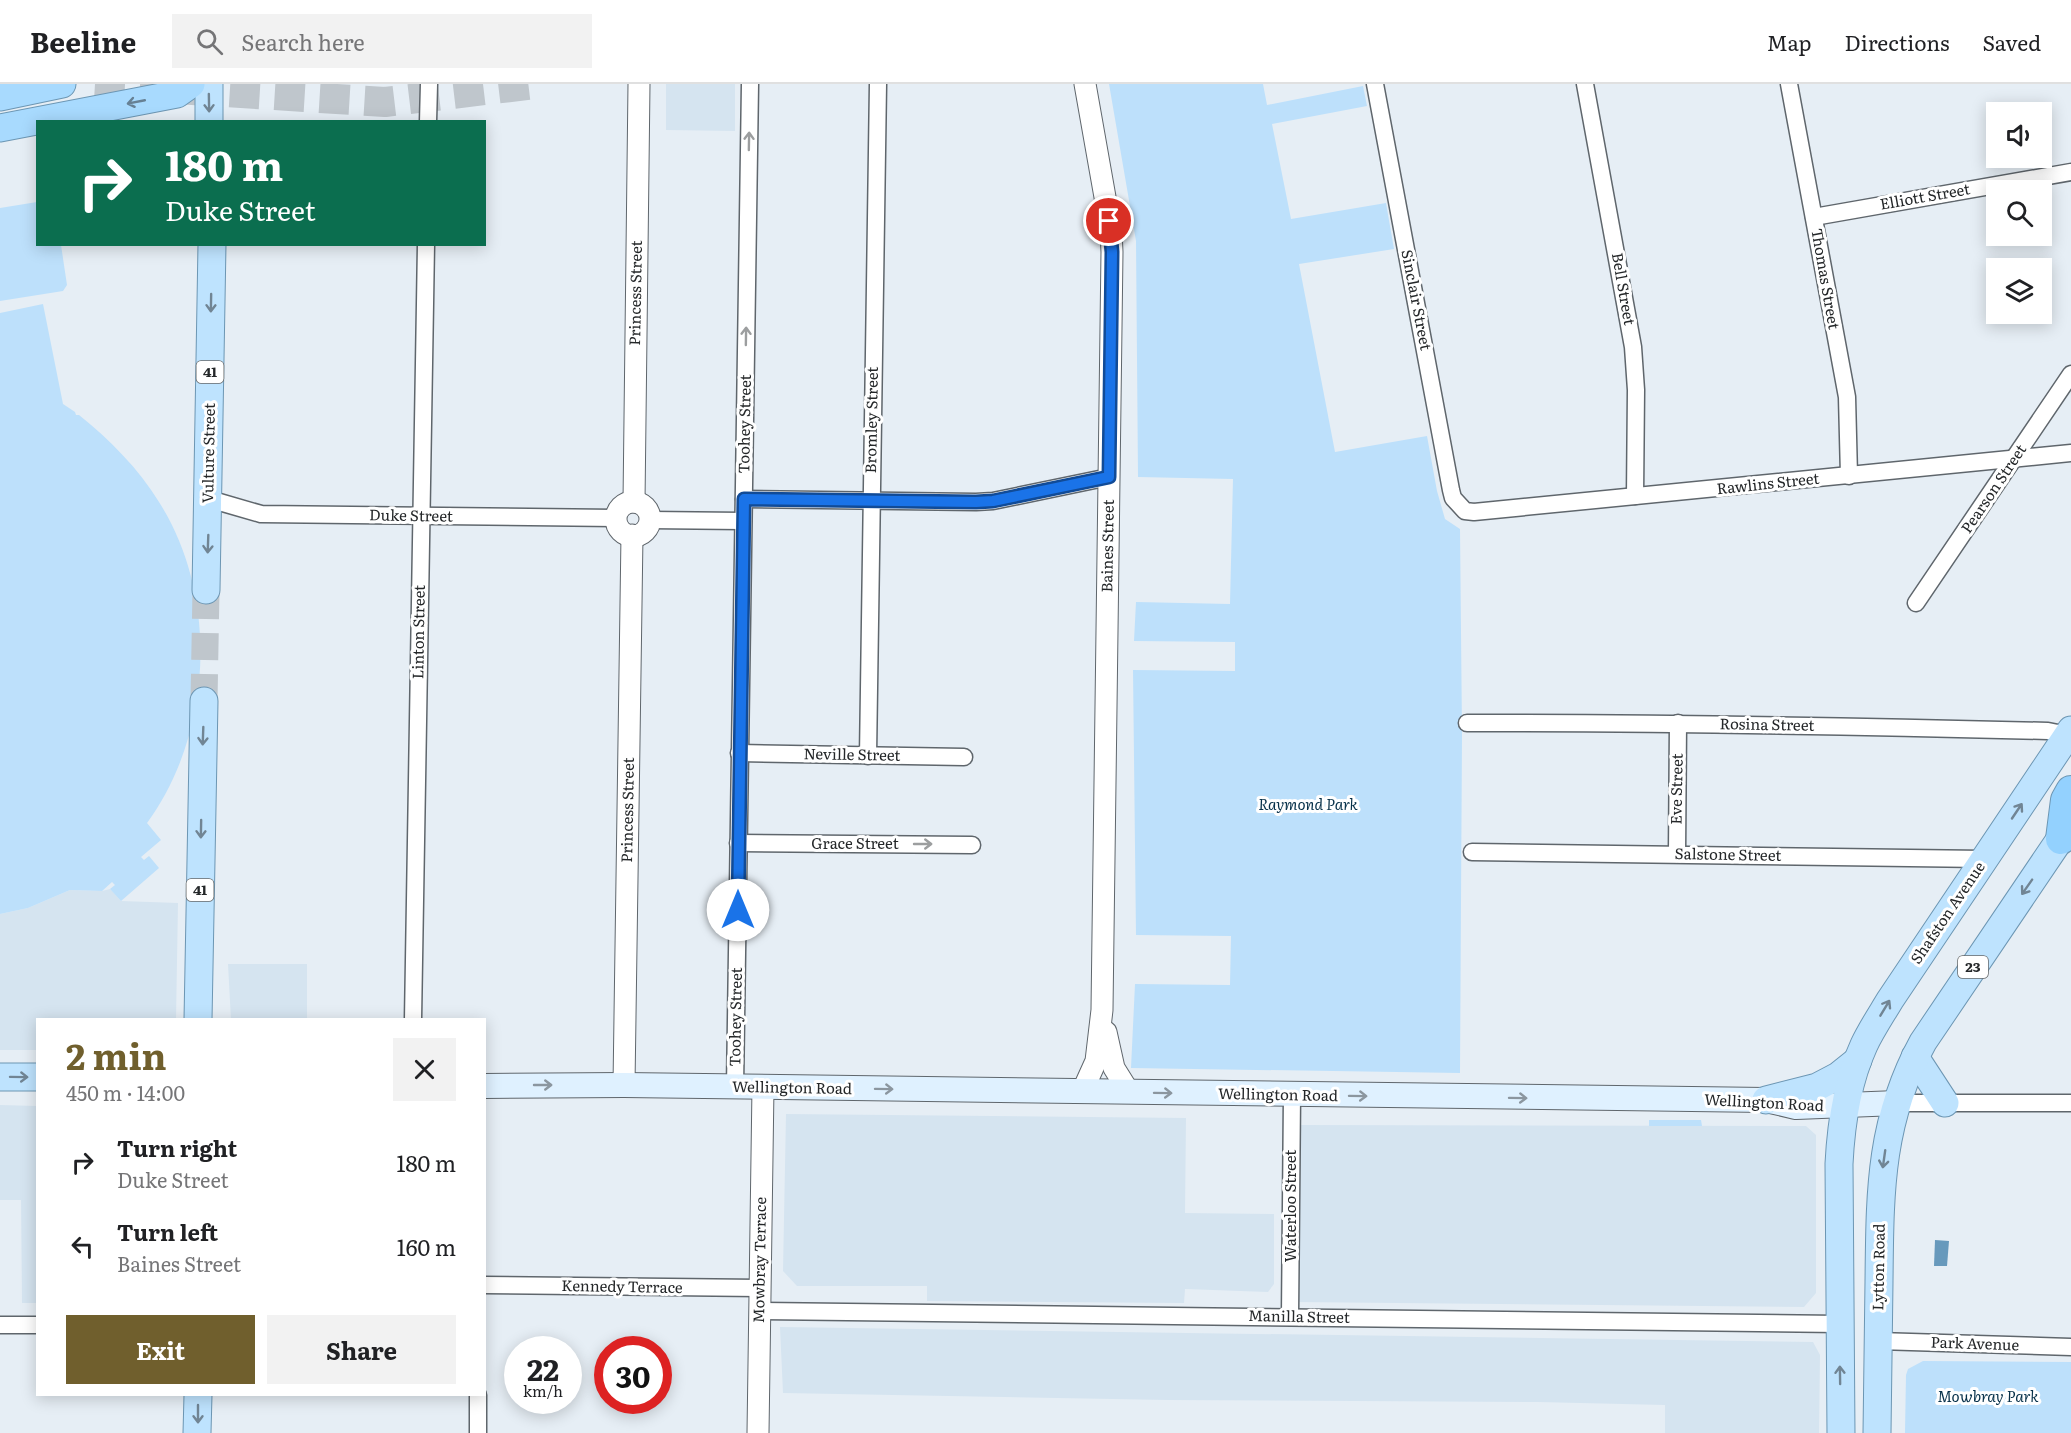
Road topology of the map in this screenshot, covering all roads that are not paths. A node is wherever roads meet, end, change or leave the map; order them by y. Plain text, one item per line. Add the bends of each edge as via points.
1 (62, 84) edge
2 (191, 84) edge
3 (209, 84) edge
4 (429, 84) edge
5 (639, 84) edge
6 (750, 84) edge
7 (878, 84) edge
8 (1085, 84) edge
9 (1375, 84) edge
10 (1585, 84) edge
11 (1789, 84) edge
12 (0, 97) edge
13 (42, 120) edge
14 (209, 120) edge
15 (428, 120) edge
16 (36, 121) edge
17 (0, 128) edge
18 (2071, 172) edge
19 (1814, 217) junction
20 (212, 246) edge
21 (426, 246) edge
22 (2071, 374) edge
23 (2071, 453) edge
24 (2014, 459) junction
25 (1848, 476) junction
26 (1109, 477) junction
27 (1635, 496) junction
28 (208, 499) junction
29 (744, 499) junction
30 (871, 501) junction
31 (634, 502) junction
32 (1465, 512) joint
33 (421, 516) junction
34 (616, 518) junction
35 (649, 520) junction
36 (743, 521) junction
37 (632, 536) junction
38 (206, 590) tunnel mouth
39 (1916, 603) dead end
40 (204, 701) tunnel mouth
41 (1467, 723) dead end
42 (1678, 723) junction
43 (2069, 733) edge
44 (739, 753) junction
45 (868, 756) junction
46 (964, 757) dead end
47 (2071, 791) edge
48 (2066, 831) edge
49 (738, 843) junction
50 (972, 845) dead end
51 (1472, 852) dead end
52 (1677, 854) junction
53 (1984, 859) junction
54 (1102, 1010) junction
55 (201, 1017) edge
56 (413, 1018) edge
57 (1915, 1058) junction
58 (1858, 1060) junction
59 (0, 1077) edge
60 (36, 1077) edge
61 (624, 1085) junction
62 (486, 1086) edge
63 (735, 1087) junction
64 (763, 1088) junction
65 (1082, 1092) junction
66 (1129, 1092) junction
67 (1292, 1095) junction
68 (1766, 1100) junction
69 (1897, 1102) junction
70 (1945, 1103) junction
71 (2071, 1103) edge
72 (1845, 1106) junction
73 (486, 1285) edge
74 (760, 1288) junction
75 (760, 1311) junction
76 (1290, 1316) junction
77 (1839, 1324) junction
78 (0, 1325) edge
79 (36, 1325) edge
80 (1878, 1341) junction
81 (2071, 1347) edge
82 (198, 1396) edge
83 (478, 1396) edge
84 (197, 1433) edge
85 (478, 1433) edge
86 (758, 1433) edge
87 (1841, 1433) edge
88 (1877, 1433) edge

1 - 12 highway
2 -> 13 highway via 177,94
3 -> 14 main road
4 - 15 street
5 - 31 street, Princess Street
29 -> 6 street, Toohey Street
7 - 30 street, Bromley Street
8 - 26 street, Baines Street via 1112,241
9 - 32 street, Sinclair Street via 1451,489
10 - 27 street, Bell Street via 1633,347
11 - 19 street, Thomas Street
16 -> 17 highway
18 - 19 street, Elliott Street
19 - 25 street, Thomas Street via 1846,397
20 -> 28 main road, Vulture Street / 41
21 - 33 street, Linton Street
22 - 24 street, Pearson Street
23 - 24 street, Rawlins Street
24 - 25 street, Rawlins Street
24 - 39 street, Pearson Street
25 - 27 street, Rawlins Street
26 - 30 street via 993,501
26 - 54 street, Baines Street
27 - 32 street, Rawlins Street
28 - 33 street, Duke Street via 261,514
28 -> 38 main road, Vulture Street / 41
29 - 30 street
29 - 36 street, Toohey Street
30 - 45 street, Bromley Street
31 - 34 street via 623,505
31 - 35 street via 643,506
33 - 34 street, Duke Street
33 - 56 street, Linton Street
34 - 37 street via 622,532
35 - 36 street
35 - 37 street via 646,529
36 - 44 street, Toohey Street
37 - 61 street, Princess Street
40 -> 55 main road, 41
41 - 42 street, Rosina Street
42 - 43 street, Rosina Street
42 - 52 street, Eve Street
53 -> 43 main road, Shafston Avenue
44 - 45 street, Neville Street
44 - 49 street, Toohey Street
45 - 46 street, Neville Street
47 - 48 highway via 2066,800
48 -> 57 main road, 23
49 -> 50 street, Grace Street
49 - 63 street, Toohey Street
51 - 52 street, Salstone Street
52 - 53 street, Salstone Street
58 -> 53 main road, Shafston Avenue via 1890,1000
54 - 65 street, Baines Street via 1096,1061
54 - 66 street, Baines Street via 1112,1062
57 - 69 main road, 23
57 - 70 main road
58 - 68 main road via 1817,1088
58 - 72 main road, Shafston Avenue
59 -> 60 main road
62 -> 61 main road, Wellington Road
61 - 63 main road, Wellington Road
63 - 64 main road, Wellington Road
64 -> 65 main road, Wellington Road
64 - 74 street, Mowbray Terrace
65 - 66 main road, Wellington Road
66 -> 67 main road, Wellington Road
67 -> 68 main road, Wellington Road
67 - 76 street, Waterloo Street
68 - 72 main road, Wellington Road via 1796,1107
69 - 70 street, Wellington Road
69 - 72 main road, Wellington Road
69 -> 80 main road, Lytton Road / 23 via 1882,1172
70 - 71 street, Wellington Road
72 - 77 main road via 1839,1164
73 - 74 street, Kennedy Terrace
74 - 75 street, Mowbray Terrace
75 - 76 street, Manilla Street
75 - 86 street, Mowbray Terrace
76 - 77 street, Manilla Street
87 -> 77 main road
78 - 79 street
80 - 81 street, Park Avenue
80 - 88 main road, Lytton Road / 23
82 -> 84 main road
83 - 85 street

